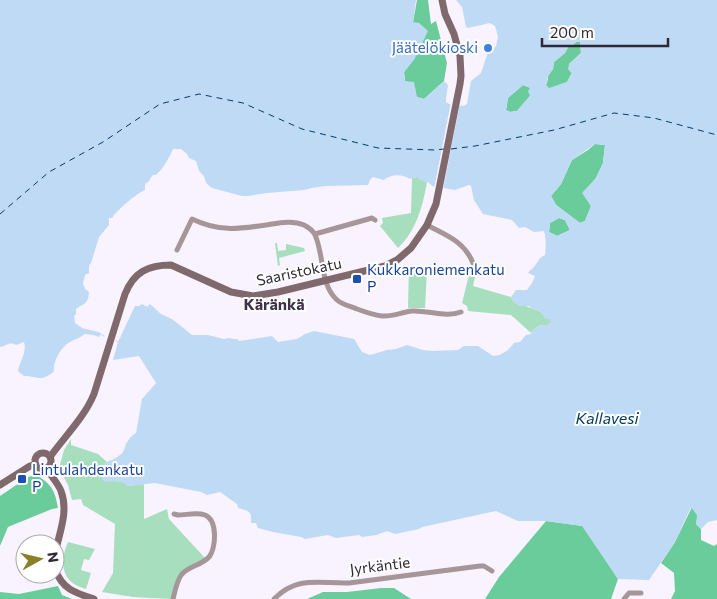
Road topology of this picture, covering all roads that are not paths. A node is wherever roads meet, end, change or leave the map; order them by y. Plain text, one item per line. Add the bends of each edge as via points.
1 (442, 0) edge
2 (375, 220) dead end
3 (428, 225) junction
4 (315, 234) junction
5 (177, 250) dead end
6 (473, 263) dead end
7 (326, 280) junction
8 (461, 312) dead end
9 (50, 457) junction
10 (36, 464) junction
11 (46, 468) junction
12 (0, 485) edge
13 (174, 514) dead end
14 (60, 534) edge
15 (492, 571) dead end
16 (63, 584) edge
17 (641, 593) dead end
18 (94, 599) edge
19 (172, 599) edge
20 (274, 599) edge
21 (624, 599) edge

1 - 3 main road, Saaristokatu via 460,56 461,70 436,204
2 - 4 street via 372,218
3 - 6 street via 461,244
3 - 7 main road, Saaristokatu via 412,248 397,260 385,266
4 - 5 street via 302,224 291,222 217,228 192,219
4 - 7 street
7 - 8 street via 332,294 344,305 380,316 410,312
7 - 9 main road, Saaristokatu via 253,296 231,292 171,266 161,265 139,273 131,280 125,294 90,406
9 - 10 main road via 41,454
9 - 11 main road via 51,463
10 - 11 main road
10 - 12 main road
11 - 14 main road via 63,499 64,515
13 - 19 street via 209,517 214,526 214,536 211,555 182,574
15 - 20 street, Jyrkäntie via 480,566 349,583 308,582 287,588
16 - 18 main road
17 - 21 street via 629,593

